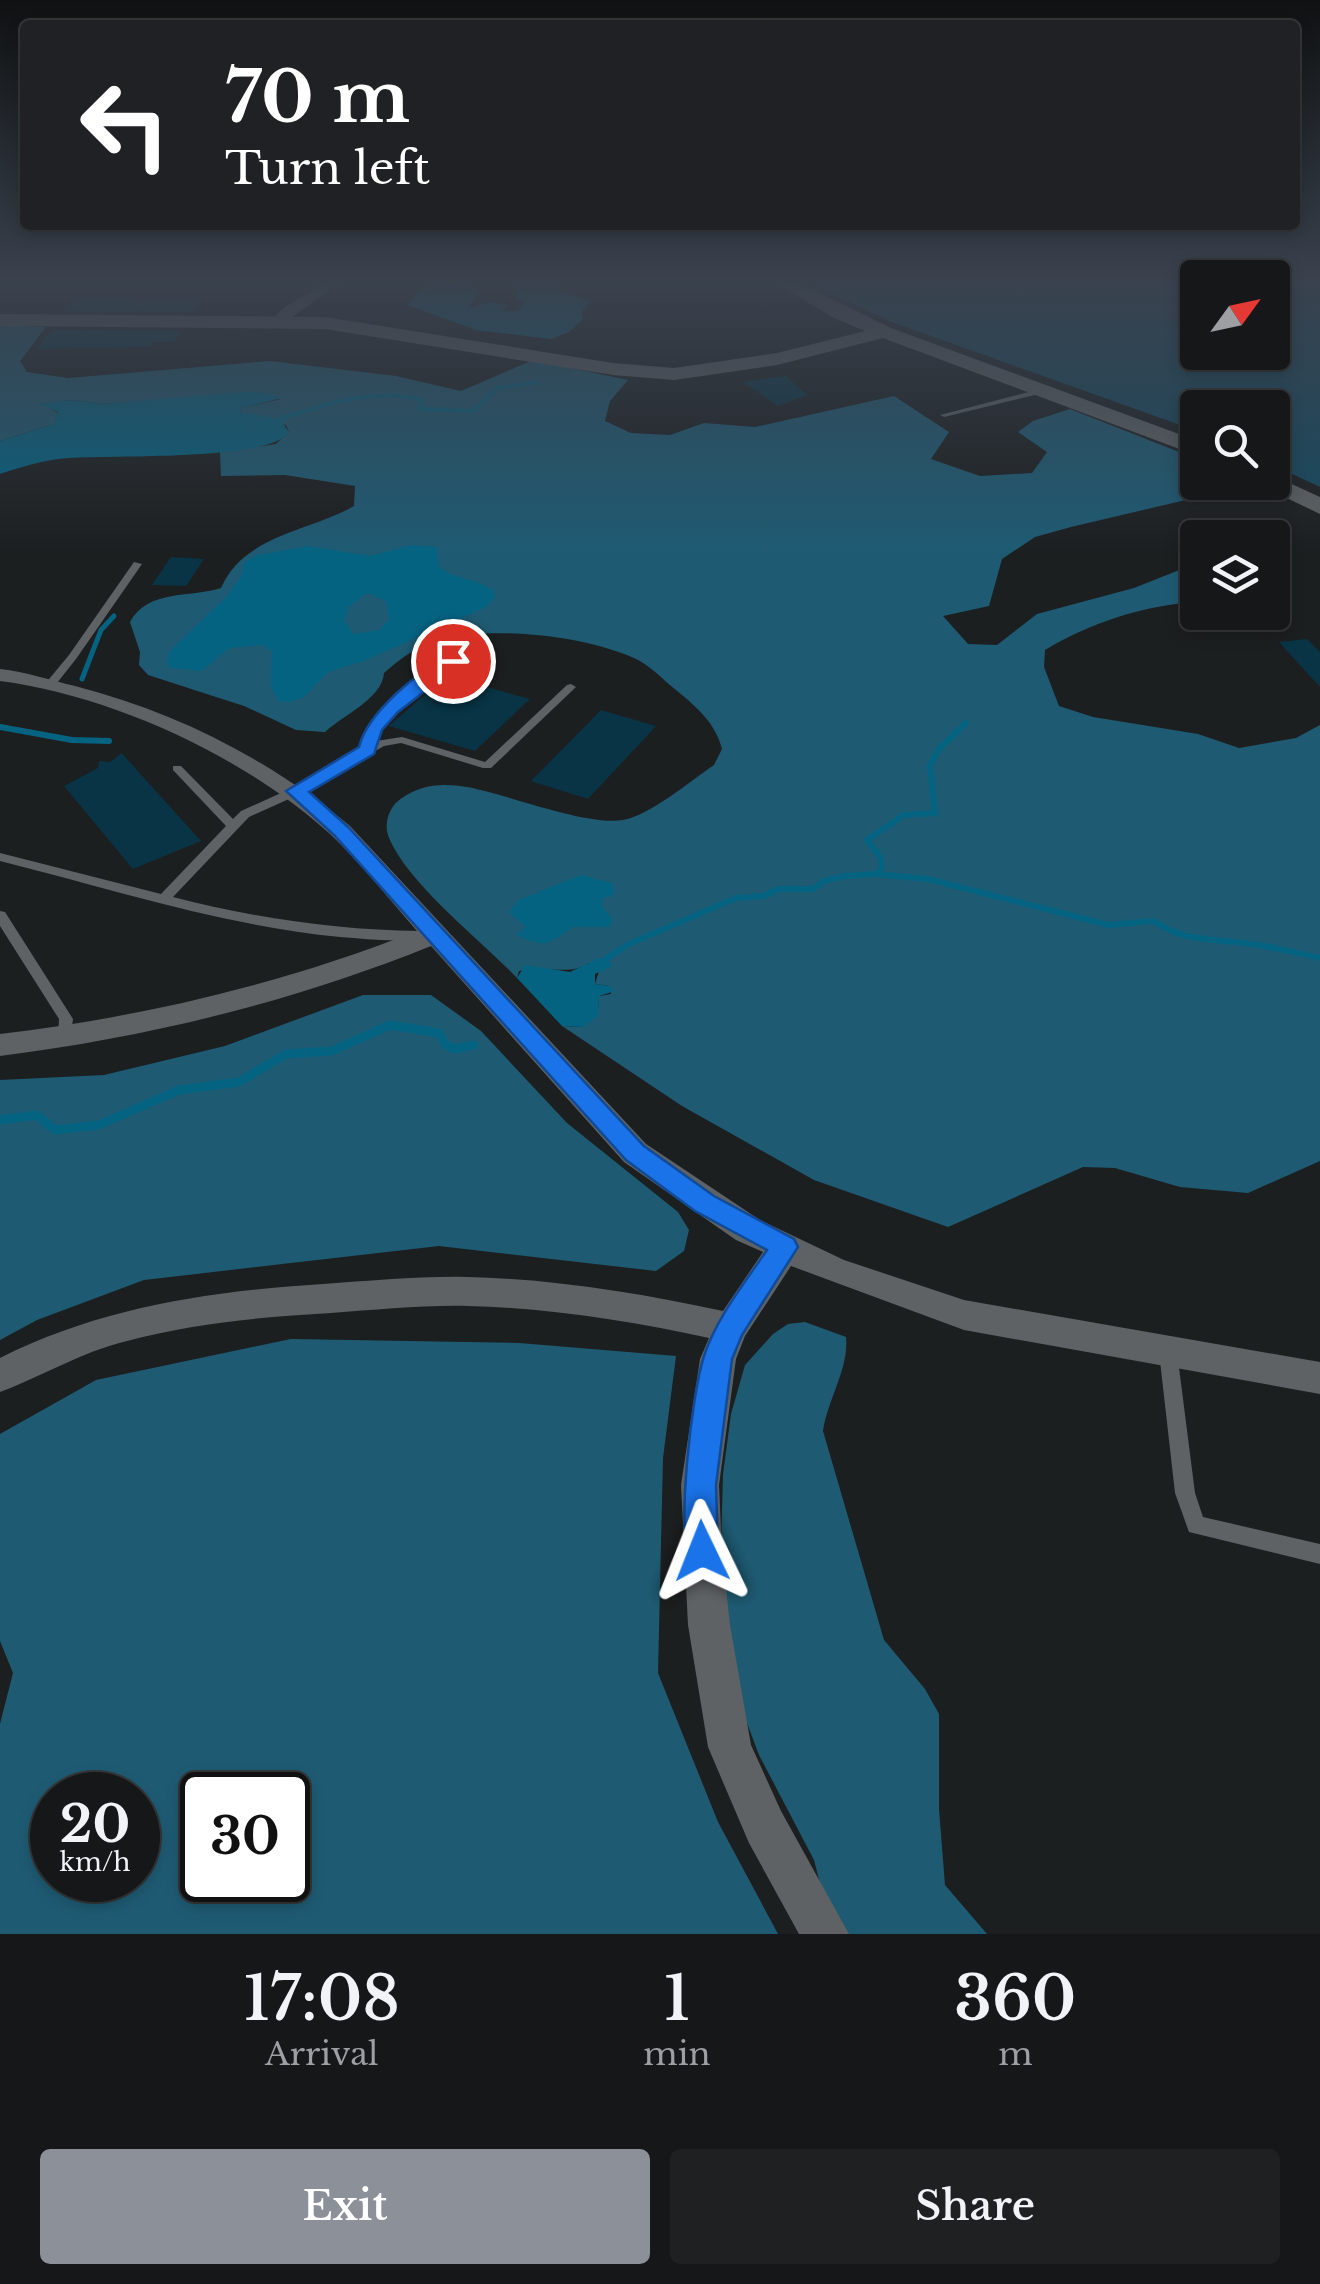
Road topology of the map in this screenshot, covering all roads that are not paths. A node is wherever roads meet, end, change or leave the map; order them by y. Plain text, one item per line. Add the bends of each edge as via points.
1 (648, 372) edge
2 (686, 372) edge
3 (995, 372) edge
4 (1044, 390) junction
5 (944, 414) dead end
6 (1180, 442) edge
7 (1290, 491) edge
8 (1320, 507) edge
9 (137, 564) dead end
10 (453, 661) dead end
11 (0, 674) edge
12 (48, 686) junction
13 (572, 687) dead end
14 (368, 750) junction
15 (178, 768) dead end
16 (296, 791) junction
17 (232, 825) junction
18 (2, 862) edge
19 (164, 899) junction
20 (0, 915) edge
21 (433, 934) junction
22 (65, 1038) junction
23 (0, 1045) edge
24 (784, 1247) junction
25 (730, 1328) junction
26 (1168, 1352) junction
27 (0, 1376) edge
28 (1320, 1378) edge
29 (1320, 1554) edge
30 (825, 1934) edge

1 - 2 street
3 - 4 street
4 - 5 lane
4 - 6 street
7 - 8 street
9 - 12 lane
10 - 14 lane via 391,708 373,729
11 - 12 street
12 - 16 street via 167,722
13 - 14 lane via 487,766 402,740
14 - 16 lane
15 - 17 lane
16 - 17 lane
16 - 21 street
17 - 19 lane
18 - 19 lane
19 - 21 lane via 317,932
20 - 22 lane via 66,1019
21 - 22 street via 340,972 207,1010
21 - 24 street via 635,1153
22 - 23 street
24 - 25 street
24 - 26 street via 964,1315
25 - 27 street via 670,1314 482,1292 322,1299 120,1327
25 - 30 street via 718,1359 700,1485 709,1626 730,1746 764,1826
26 - 28 street
26 - 29 lane via 1185,1493 1196,1526

